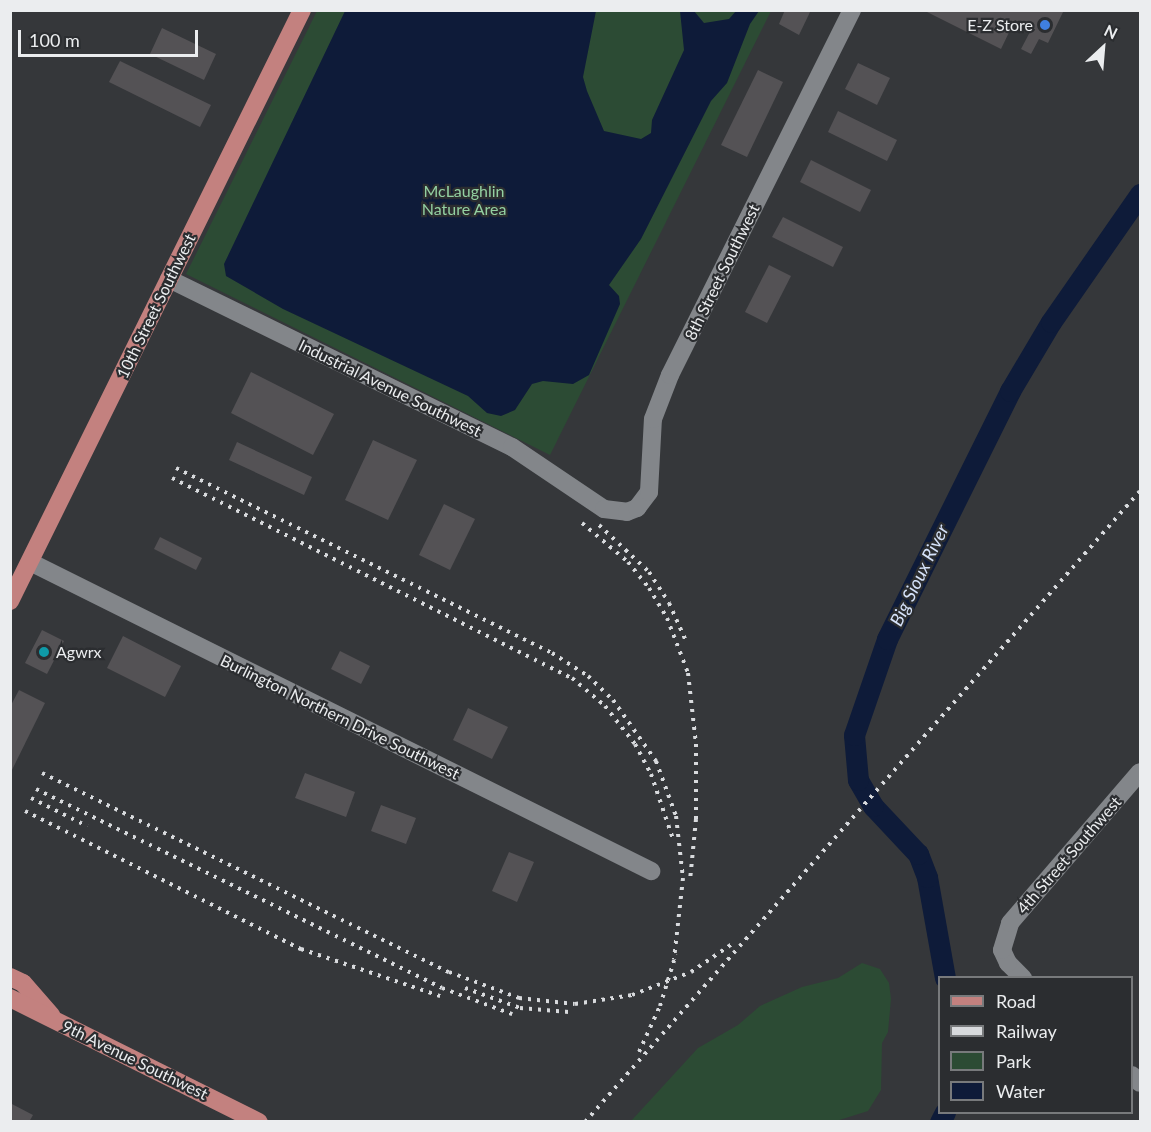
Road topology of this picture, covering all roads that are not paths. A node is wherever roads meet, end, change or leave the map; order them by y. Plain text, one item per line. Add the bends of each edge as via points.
1 (302, 10) edge
2 (852, 10) edge
3 (169, 279) junction
4 (604, 509) joint
5 (30, 562) junction
6 (10, 601) edge
7 (1140, 772) edge
8 (651, 871) dead end
9 (1021, 976) edge
10 (10, 977) edge
11 (10, 998) edge
12 (56, 1021) junction
13 (258, 1122) edge

1 - 3 main road, 10th Street Southwest
2 - 4 street, 8th Street Southwest via 660,400 651,437 649,492 644,501 627,512
3 - 4 street, Industrial Avenue Southwest via 512,447
3 - 5 main road, 10th Street Southwest
5 - 6 main road, 10th Street Southwest
5 - 8 street, Burlington Northern Drive Southwest
7 - 9 street, 4th Street Southwest via 1014,916 1002,940 1004,956
10 - 12 main road via 23,983
11 - 12 main road, 9th Avenue Southwest
12 - 13 main road, 9th Avenue Southwest

